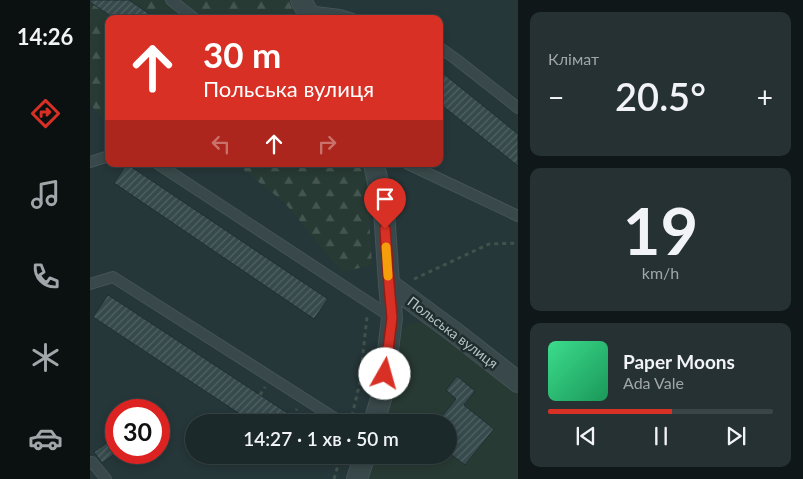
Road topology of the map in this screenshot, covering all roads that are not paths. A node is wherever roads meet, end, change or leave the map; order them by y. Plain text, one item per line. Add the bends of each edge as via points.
1 (171, 0) edge
2 (306, 10) edge
3 (190, 15) edge
4 (340, 15) edge
5 (443, 50) edge
6 (518, 108) edge
7 (105, 157) edge
8 (90, 162) edge
9 (163, 167) edge
10 (375, 167) edge
11 (414, 167) edge
12 (518, 216) edge
13 (90, 284) edge
14 (389, 284) junction
15 (392, 318) junction
16 (518, 382) edge
17 (328, 414) edge
18 (376, 414) edge
19 (90, 464) edge
20 (362, 464) edge
21 (106, 479) edge
22 (357, 479) edge

1 - 3 lane
2 - 4 lane
5 - 6 lane
7 - 8 lane
9 - 15 lane
10 - 14 street via 384,211
11 - 12 lane
13 - 17 lane via 113,277
14 - 15 street
14 - 16 street, Польська вулиця
15 - 18 street via 383,392
19 - 21 lane via 92,462
20 - 22 street

